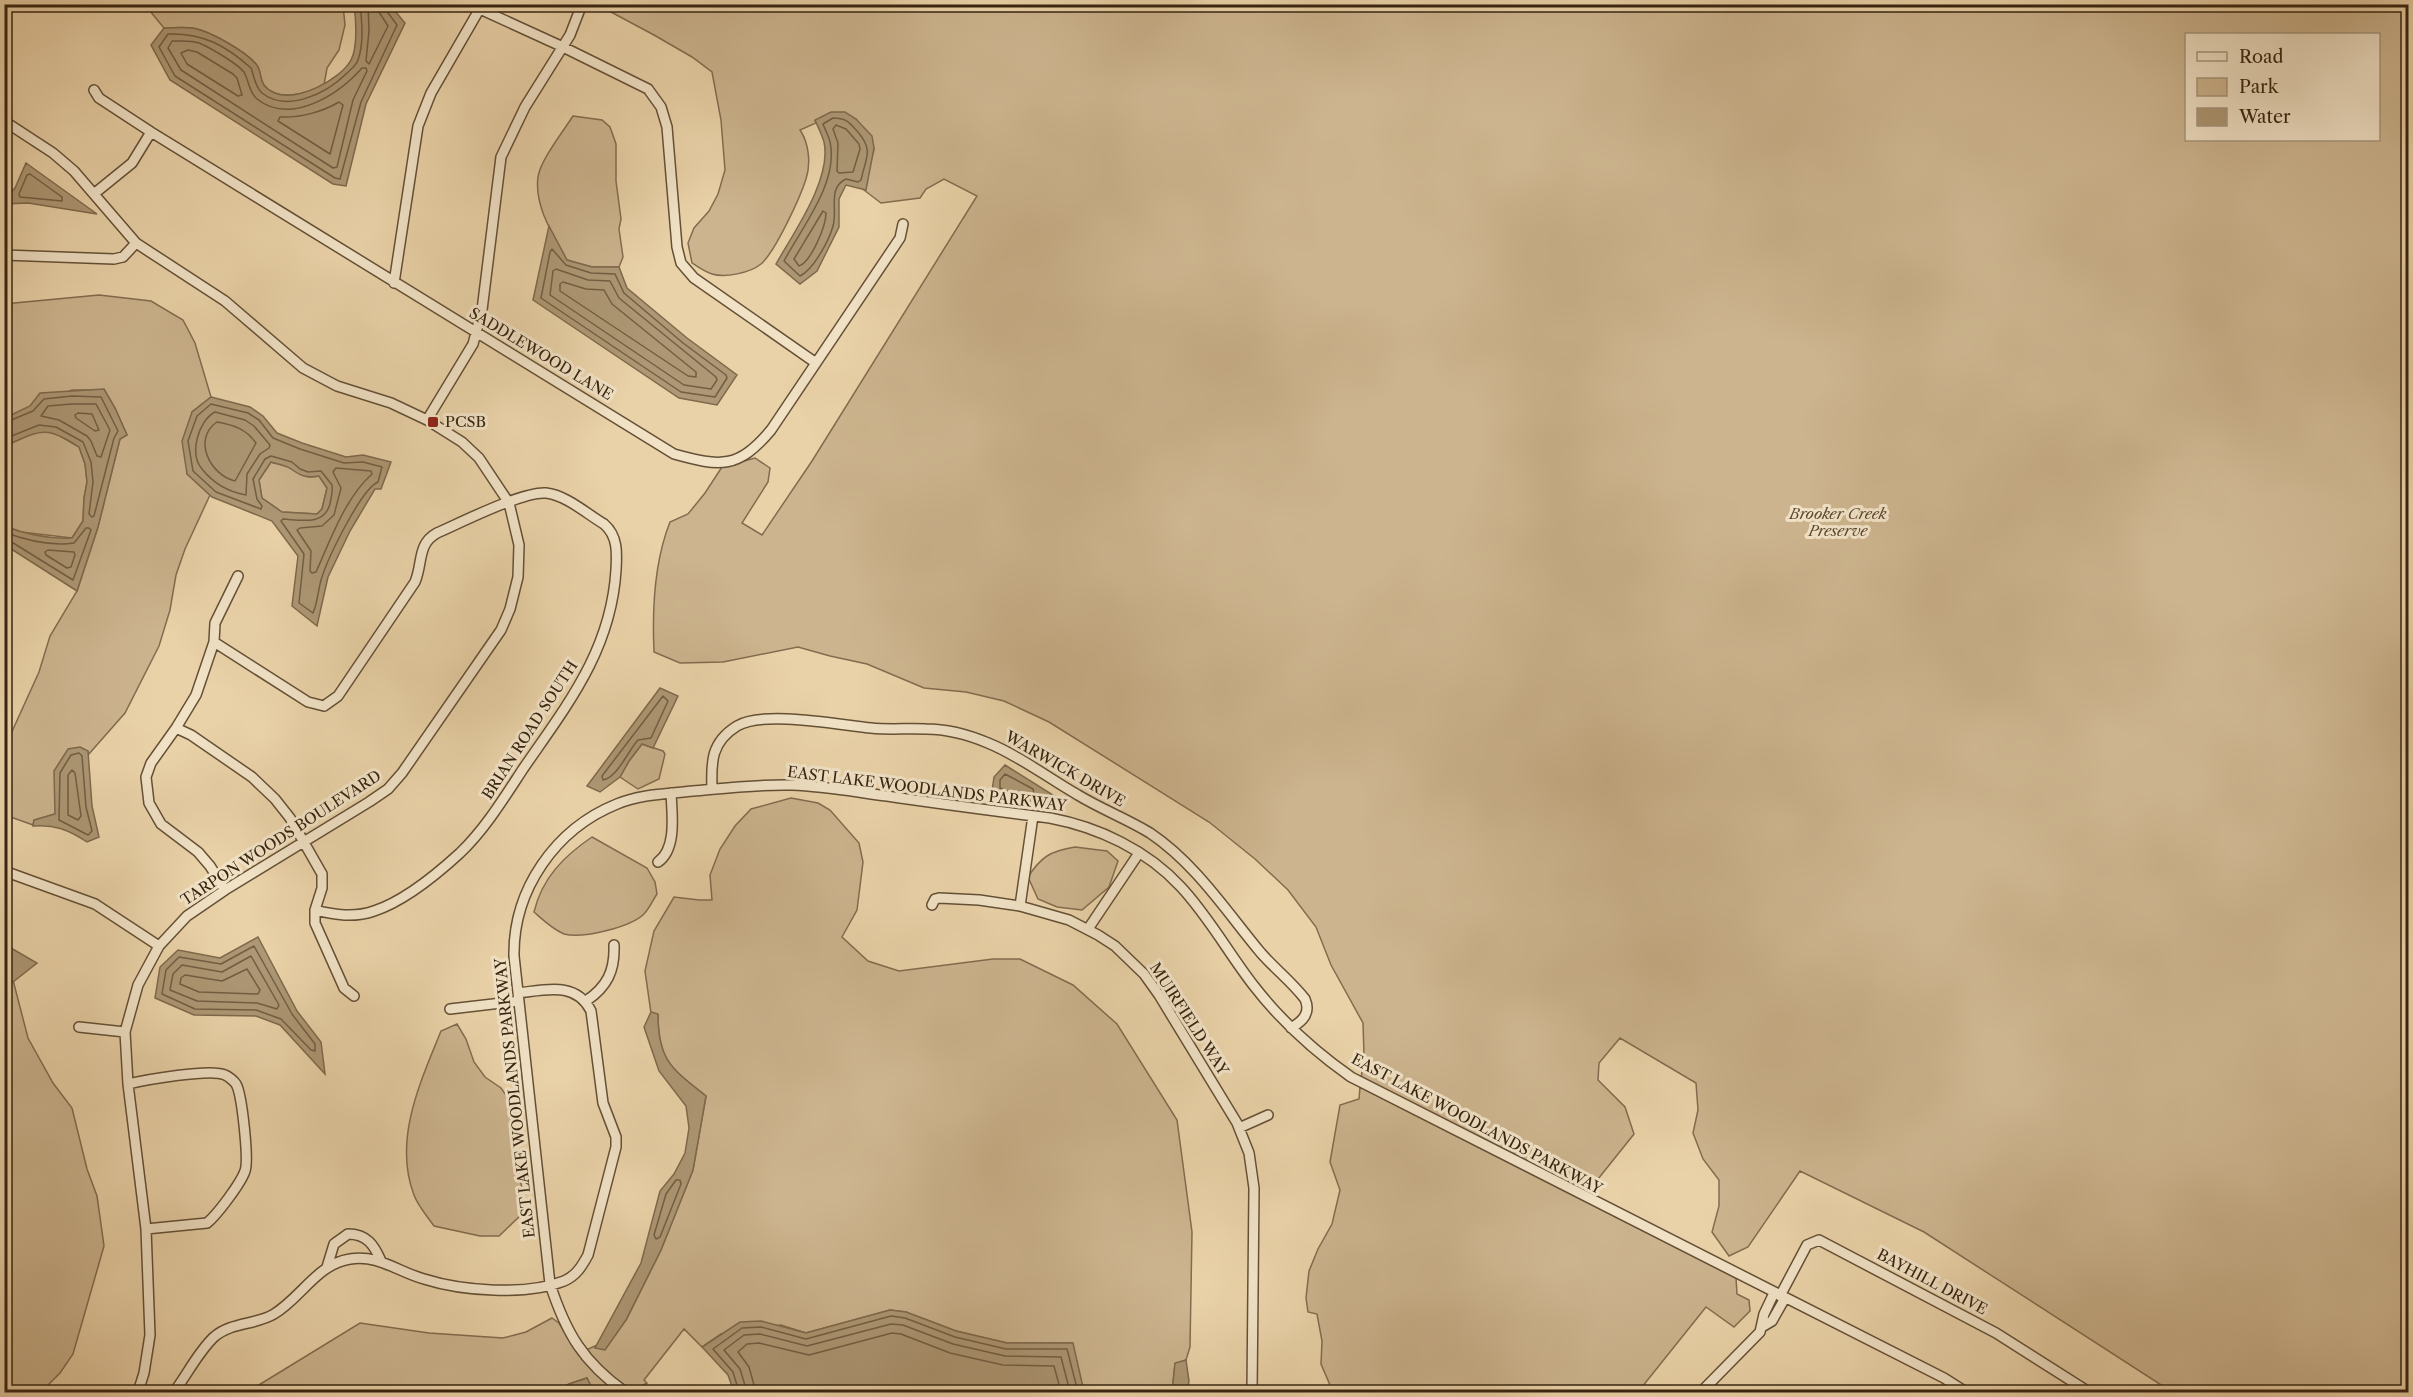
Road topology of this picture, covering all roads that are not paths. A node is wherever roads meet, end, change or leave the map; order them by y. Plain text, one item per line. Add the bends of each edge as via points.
1 (469, 4) edge
2 (582, 4) edge
3 (480, 10) junction
4 (563, 47) junction
5 (94, 90) dead end
6 (4, 121) edge
7 (151, 132) junction
8 (95, 194) junction
9 (903, 224) dead end
10 (136, 243) junction
11 (4, 255) edge
12 (394, 283) junction
13 (476, 332) junction
14 (816, 363) junction
15 (427, 420) junction
16 (509, 503) junction
17 (238, 576) dead end
18 (214, 642) junction
19 (176, 728) junction
20 (712, 789) junction
21 (671, 793) junction
22 (1033, 816) junction
23 (304, 842) junction
24 (1139, 853) junction
25 (658, 862) dead end
26 (4, 871) edge
27 (225, 890) junction
28 (932, 905) dead end
29 (1020, 906) junction
30 (315, 910) junction
31 (1088, 929) junction
32 (614, 945) dead end
33 (159, 946) junction
34 (354, 996) dead end
35 (519, 997) junction
36 (586, 1001) junction
37 (450, 1009) dead end
38 (79, 1027) dead end
39 (1291, 1028) junction
40 (125, 1032) junction
41 (129, 1084) junction
42 (1268, 1115) dead end
43 (1239, 1128) junction
44 (146, 1229) junction
45 (381, 1261) junction
46 (327, 1268) junction
47 (550, 1284) junction
48 (1780, 1296) junction
49 (138, 1392) edge
50 (174, 1392) edge
51 (625, 1392) edge
52 (1252, 1392) edge
53 (1701, 1392) edge
54 (1966, 1392) edge
55 (2089, 1392) edge

1 - 3 street
2 - 4 street
3 - 4 street
3 - 12 street via 431,93 418,126
4 - 13 street via 525,107 501,157
4 - 14 street via 648,89 661,107 667,128 681,263 694,278
5 - 7 street, SADDLEWOOD LANE via 99,98
6 - 8 street, TARPON WOODS BOULEVARD via 53,153
7 - 8 street via 132,163
7 - 12 street, SADDLEWOOD LANE
8 - 10 street, TARPON WOODS BOULEVARD
9 - 14 street, SADDLEWOOD LANE via 900,238
10 - 11 street via 123,257 114,259
10 - 15 street, TARPON WOODS BOULEVARD via 225,302 303,368 337,386 391,403
12 - 13 street, SADDLEWOOD LANE
13 - 14 street, SADDLEWOOD LANE via 674,454 709,464 733,460 754,449
13 - 15 street via 473,344
15 - 16 street, TARPON WOODS BOULEVARD via 479,458
16 - 18 street, BRIAN ROAD SOUTH via 427,539 415,582 338,696 324,706 308,702
16 - 23 street, TARPON WOODS BOULEVARD via 519,545 518,577 501,630 402,773 387,789
16 - 30 street, BRIAN ROAD SOUTH via 546,493 559,497 610,530 617,555 615,583 610,618 597,653 520,775 461,852 394,902 373,911 346,916
17 - 18 street via 215,623
18 - 19 street via 196,695
19 - 23 street via 266,788
19 - 27 street via 151,763 146,777 149,803 161,824 198,852
20 - 21 street, EAST LAKE WOODLANDS PARKWAY
20 - 22 street, EAST LAKE WOODLANDS PARKWAY via 808,786
20 - 39 street, WARWICK DRIVE via 711,762 716,747 729,731 750,721 937,729 987,742 1141,828 1181,858 1270,964 1305,999 1306,1016
21 - 25 street via 669,849
21 - 35 street, EAST LAKE WOODLANDS PARKWAY via 627,800 592,815 545,859 529,886 518,919 514,946
22 - 24 street, EAST LAKE WOODLANDS PARKWAY via 1070,822 1114,838
22 - 29 street
23 - 27 street, TARPON WOODS BOULEVARD
23 - 30 street via 322,874
24 - 31 street
24 - 39 street, EAST LAKE WOODLANDS PARKWAY via 1181,887 1254,986
26 - 33 street via 95,904
27 - 33 street, TARPON WOODS BOULEVARD via 187,916
28 - 29 street, MUIRFIELD WAY via 935,899 946,897
29 - 31 street, MUIRFIELD WAY
30 - 34 street via 318,932 344,988
31 - 43 street, MUIRFIELD WAY via 1115,946 1144,974
32 - 36 street via 615,961 609,978
33 - 40 street, TARPON WOODS BOULEVARD via 138,985
35 - 36 street via 559,988
35 - 37 street
35 - 47 street, EAST LAKE WOODLANDS PARKWAY
36 - 47 street via 591,1011 603,1103 616,1147 588,1255 573,1276
38 - 40 street
39 - 48 street, EAST LAKE WOODLANDS PARKWAY via 1363,1084
40 - 41 street, TARPON WOODS BOULEVARD
41 - 44 street, TARPON WOODS BOULEVARD
41 - 44 street via 214,1072 236,1084 240,1097 245,1171 214,1217 207,1223
42 - 43 street
43 - 52 street, MUIRFIELD WAY via 1253,1175
44 - 49 street, TARPON WOODS BOULEVARD via 150,1335
45 - 46 street via 350,1259
45 - 46 street via 365,1237 348,1234 334,1244
45 - 47 street via 442,1284 484,1289
46 - 50 street via 271,1316 226,1329 214,1337
47 - 51 street, EAST LAKE WOODLANDS PARKWAY via 562,1320 576,1343 597,1370
48 - 53 street via 1772,1321
48 - 54 street, EAST LAKE WOODLANDS PARKWAY
48 - 55 street, BAYHILL DRIVE via 1807,1245 1819,1240 1996,1333

